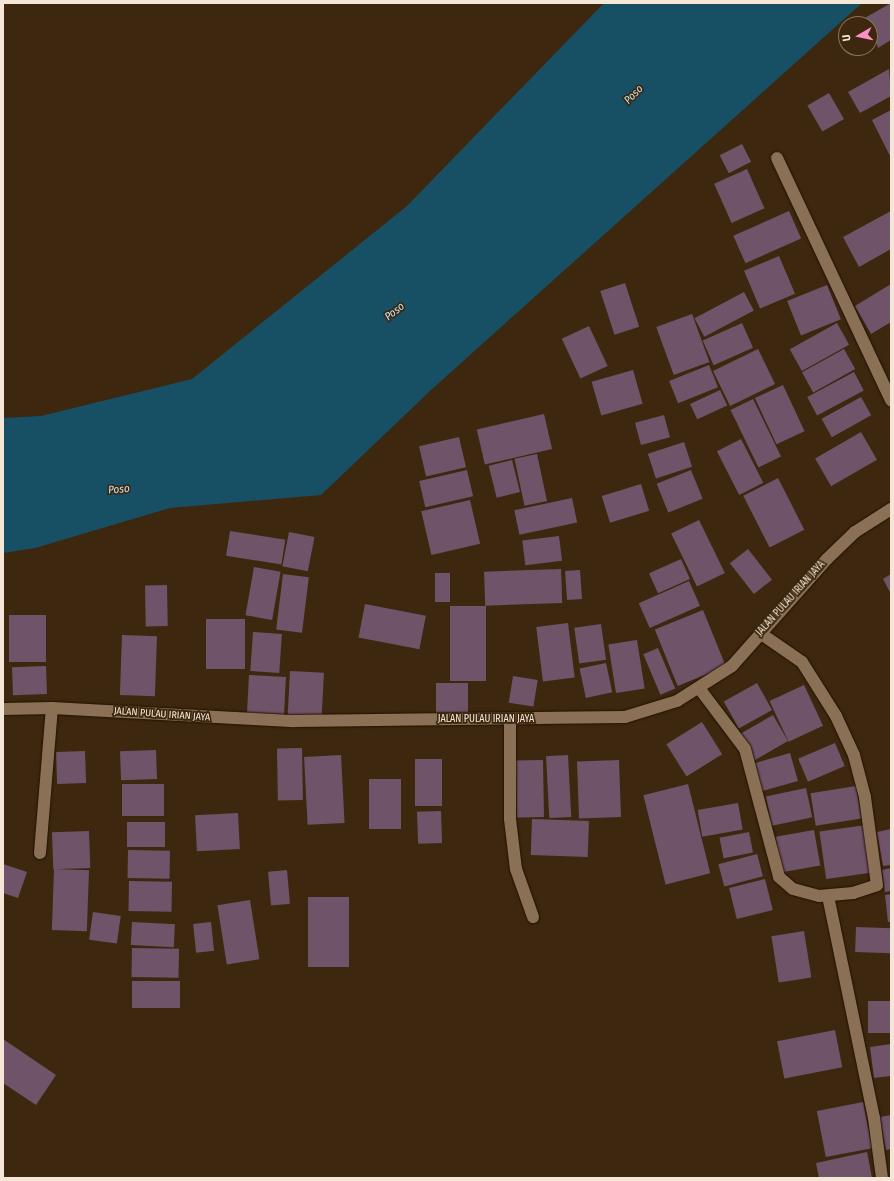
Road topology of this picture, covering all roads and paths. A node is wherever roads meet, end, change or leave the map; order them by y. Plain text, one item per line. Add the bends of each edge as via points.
1 (777, 158) dead end
2 (891, 400) edge
3 (891, 509) edge
4 (760, 633) junction
5 (699, 688) junction
6 (52, 708) junction
7 (3, 709) edge
8 (510, 721) junction
9 (40, 853) dead end
10 (828, 896) junction
11 (533, 916) dead end
12 (882, 1178) edge

1 - 2 street
3 - 4 street, JALAN PULAU IRIAN JAYA via 855,532
4 - 5 street, JALAN PULAU IRIAN JAYA via 732,666
4 - 10 street via 802,662 823,691 854,755 865,797 877,885
5 - 8 street, JALAN PULAU IRIAN JAYA via 660,708 625,717
5 - 10 street via 745,749 779,877 806,895
6 - 7 street, JALAN PULAU IRIAN JAYA
6 - 8 street, JALAN PULAU IRIAN JAYA via 197,718
6 - 9 street
8 - 11 street via 510,819 516,869
10 - 12 street via 874,1118

